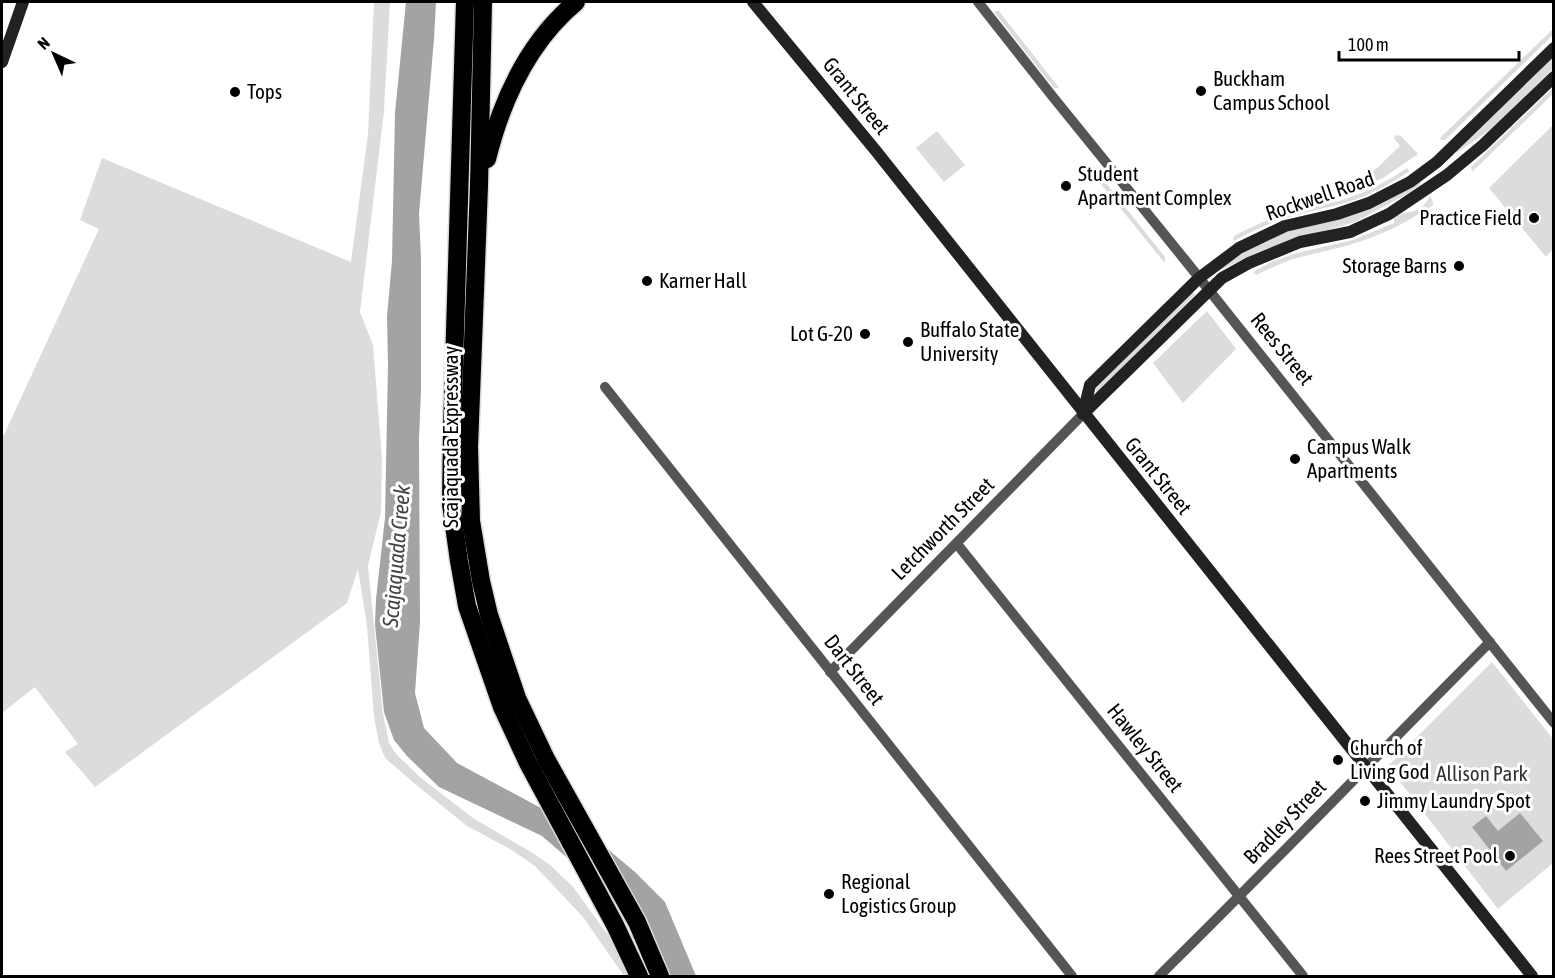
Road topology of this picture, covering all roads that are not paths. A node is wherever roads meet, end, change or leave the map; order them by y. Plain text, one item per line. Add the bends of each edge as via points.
1 (23, 2) edge
2 (465, 2) edge
3 (483, 2) edge
4 (576, 2) edge
5 (753, 2) edge
6 (978, 2) edge
7 (1554, 48) edge
8 (2, 62) edge
9 (1554, 77) edge
10 (479, 186) junction
11 (1199, 278) junction
12 (1209, 290) junction
13 (605, 387) dead end
14 (1083, 414) junction
15 (957, 544) junction
16 (1490, 642) junction
17 (830, 672) junction
18 (509, 702) junction
19 (1554, 723) edge
20 (1366, 767) junction
21 (1239, 897) junction
22 (639, 976) edge
23 (660, 976) edge
24 (1072, 976) edge
25 (1158, 976) edge
26 (1303, 976) edge
27 (1532, 976) edge

1 - 8 street
2 - 18 highway, Scajaquada Expressway via 451,504 467,606
3 - 10 highway, Scajaquada Expressway
4 - 10 highway via 546,32 520,70 500,115
5 - 14 street, Grant Street
6 - 11 street, Rees Street
7 - 11 street, Rockwell Road via 1437,162 1410,182 1369,203 1285,226 1239,248
9 - 12 street, Rockwell Road via 1447,175 1389,214 1350,232 1300,242 1249,262
10 - 18 highway, Scajaquada Expressway via 471,521
11 - 12 street, Rees Street
11 - 14 street via 1090,385
12 - 14 street, Letchworth Street
12 - 16 street, Rees Street
13 - 17 street, Dart Street
14 - 15 street, Letchworth Street
14 - 20 street, Grant Street
15 - 17 street, Letchworth Street
15 - 21 street, Hawley Street
16 - 19 street, Rees Street
16 - 20 street, Bradley Street
17 - 24 street, Dart Street
18 - 22 highway, Scajaquada Expressway via 528,763
18 - 23 highway, Scajaquada Expressway via 546,759 637,922
20 - 21 street, Bradley Street
20 - 27 street, Grant Street
21 - 25 street, Bradley Street
21 - 26 street, Hawley Street

